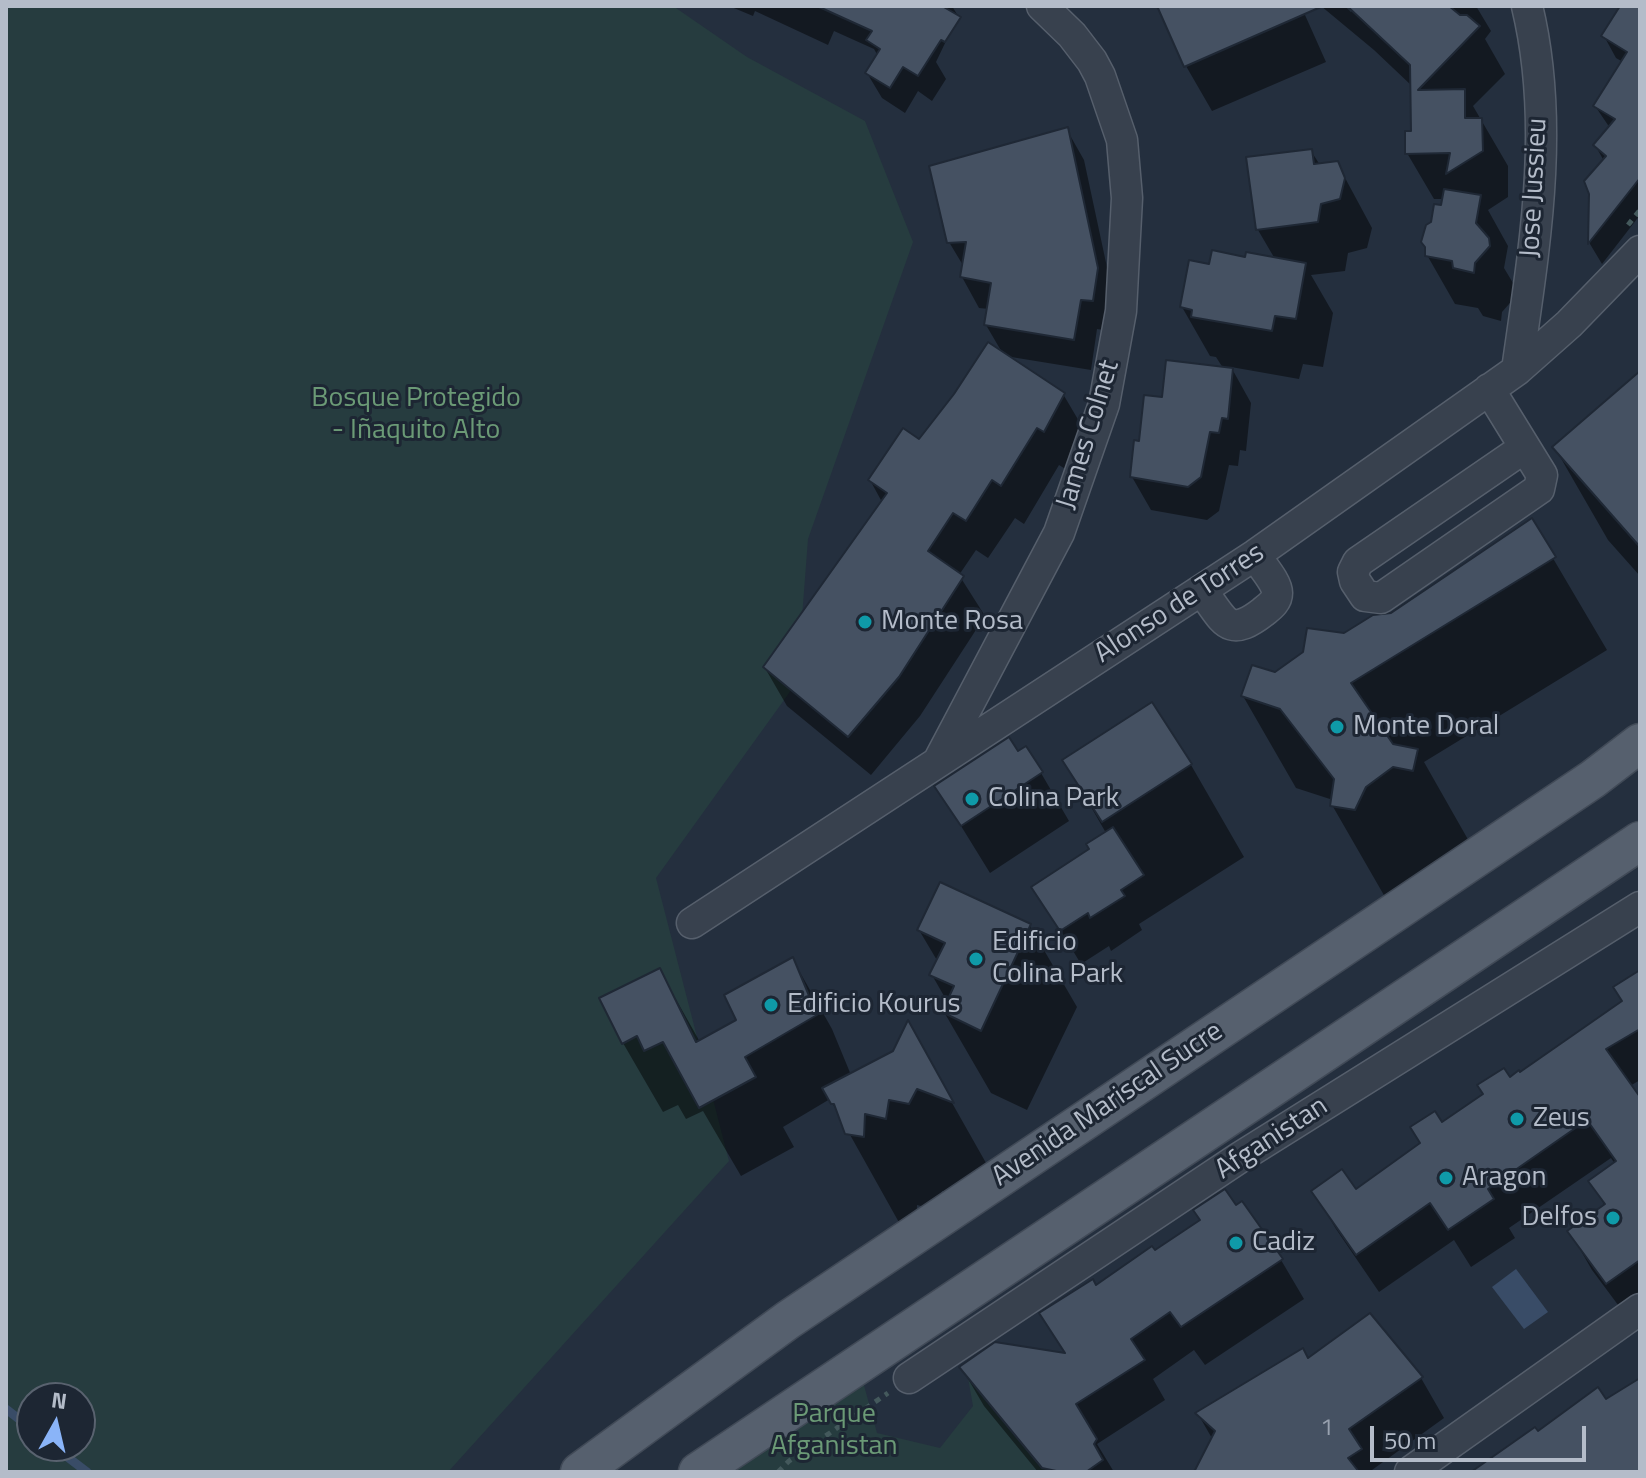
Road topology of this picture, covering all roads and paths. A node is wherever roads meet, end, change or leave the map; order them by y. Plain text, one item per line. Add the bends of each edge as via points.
1 (1042, 6) edge
2 (1527, 6) edge
3 (1640, 251) edge
4 (1517, 370) junction
5 (1489, 389) junction
6 (1524, 448) junction
7 (1255, 555) junction
8 (1202, 591) junction
9 (1640, 743) edge
10 (937, 763) junction
11 (1640, 841) edge
12 (1640, 907) edge
13 (692, 923) dead end
14 (1640, 1309) edge
15 (909, 1378) joint
16 (580, 1472) edge
17 (698, 1472) edge
18 (778, 1472) edge
19 (1410, 1472) edge

1 - 10 street, James Colnet via 1092,61 1122,140 1127,198 1121,311 1104,404 1059,533
2 - 4 street, Jose Jussieu via 1539,84 1541,152 1533,262
3 - 4 street, Alonso de Torres
4 - 5 street, Alonso de Torres
5 - 6 street
5 - 7 street, Alonso de Torres
6 - 6 street via 1358,562 1353,572 1365,596 1381,598 1539,489 1542,475
7 - 8 street, Alonso de Torres
7 - 8 street via 1277,597 1245,626 1226,622
8 - 10 street, Alonso de Torres
9 - 16 main road, Avenida Mariscal Sucre via 788,1320
10 - 13 street, Alonso de Torres
11 - 17 main road
12 - 15 street, Afganistan via 1239,1158
14 - 19 street
15 - 18 path

